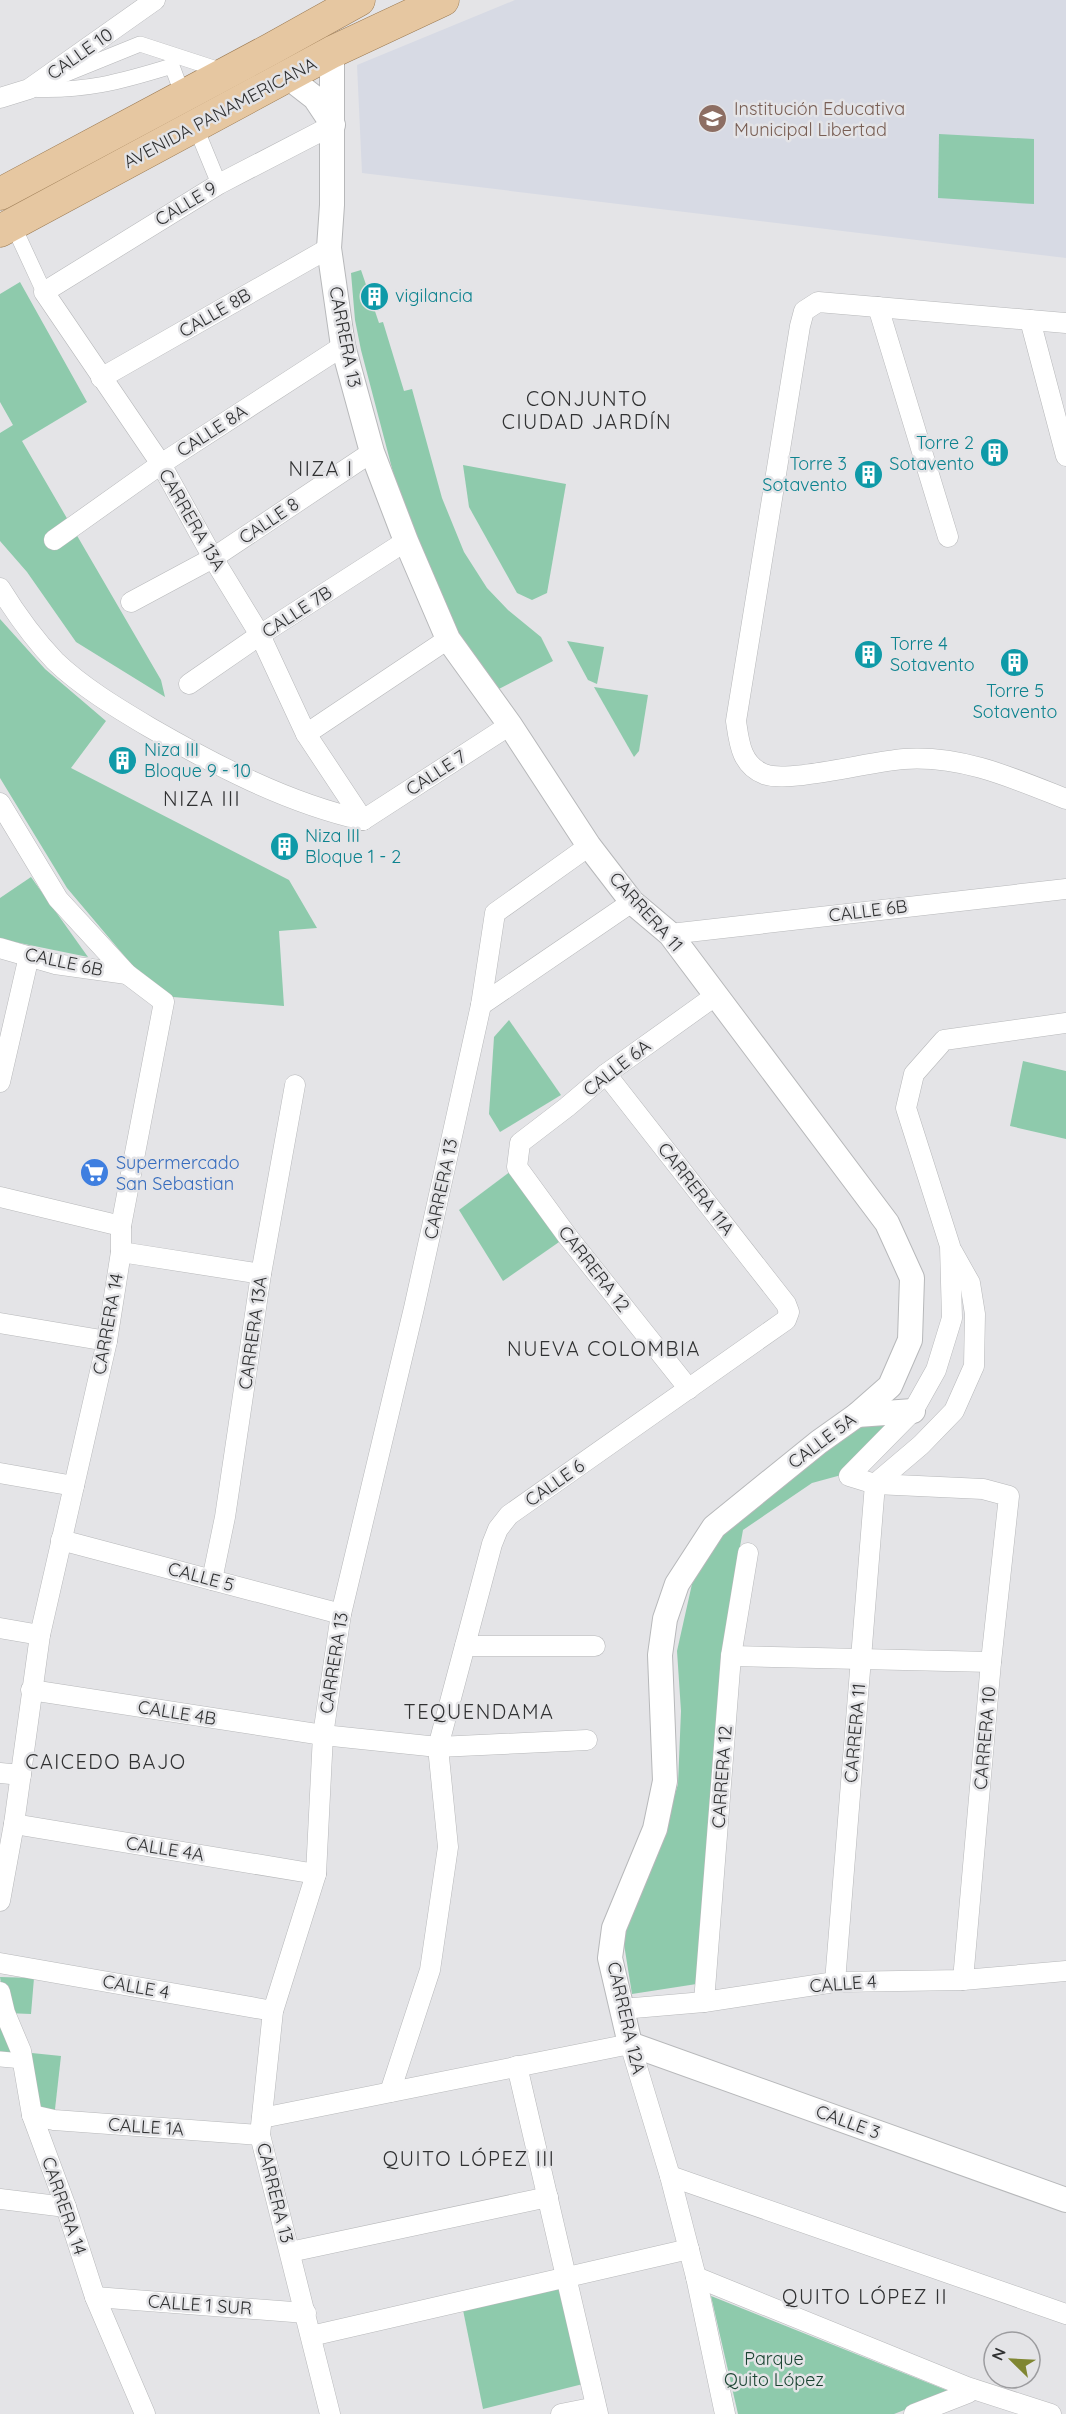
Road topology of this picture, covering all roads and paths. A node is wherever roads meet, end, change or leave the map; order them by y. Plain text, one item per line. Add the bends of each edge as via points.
1 (359, 0) edge
2 (443, 0) edge
3 (155, 1) edge
4 (332, 52) junction
5 (227, 73) junction
6 (288, 76) junction
7 (180, 85) dead end
8 (29, 89) junction
9 (0, 98) edge
10 (333, 124) junction
11 (198, 133) dead end
12 (219, 183) junction
13 (0, 194) edge
14 (7, 228) edge
15 (329, 248) junction
16 (44, 292) junction
17 (878, 307) junction
18 (1030, 320) junction
19 (1066, 323) edge
20 (343, 346) junction
21 (101, 378) junction
22 (372, 453) junction
23 (1066, 456) edge
24 (161, 464) junction
25 (948, 537) dead end
26 (54, 540) dead end
27 (406, 541) junction
28 (213, 558) junction
29 (0, 588) edge
30 (131, 602) dead end
31 (260, 635) junction
32 (448, 639) junction
33 (189, 684) dead end
34 (510, 725) junction
35 (306, 734) junction
36 (1066, 799) edge
37 (0, 803) edge
38 (363, 820) junction
39 (589, 846) junction
40 (1066, 889) edge
41 (632, 902) junction
42 (670, 934) junction
43 (0, 948) edge
44 (29, 956) junction
45 (128, 974) junction
46 (715, 996) junction
47 (481, 1005) junction
48 (1066, 1023) edge
49 (606, 1074) junction
50 (0, 1082) edge
51 (295, 1085) dead end
52 (520, 1143) joint
53 (0, 1197) edge
54 (122, 1226) junction
55 (950, 1246) junction
56 (121, 1252) junction
57 (261, 1274) junction
58 (786, 1304) joint
59 (0, 1323) edge
60 (910, 1340) joint
61 (107, 1341) junction
62 (689, 1389) junction
63 (913, 1411) junction
64 (857, 1415) junction
65 (0, 1473) edge
66 (875, 1484) junction
67 (74, 1486) junction
68 (714, 1527) joint
69 (61, 1540) junction
70 (748, 1553) dead end
71 (212, 1580) junction
72 (341, 1614) junction
73 (0, 1628) edge
74 (40, 1635) junction
75 (465, 1646) junction
76 (595, 1646) dead end
77 (731, 1656) junction
78 (860, 1660) junction
79 (991, 1662) junction
80 (31, 1690) junction
81 (323, 1735) junction
82 (587, 1740) dead end
83 (438, 1747) junction
84 (0, 1773) edge
85 (21, 1774) junction
86 (14, 1824) junction
87 (315, 1874) junction
88 (0, 1900) edge
89 (0, 1963) edge
90 (1066, 1971) edge
91 (963, 1980) junction
92 (835, 1982) junction
93 (0, 1992) edge
94 (704, 2002) junction
95 (622, 2009) junction
96 (273, 2011) junction
97 (630, 2044) junction
98 (0, 2059) edge
99 (23, 2061) junction
100 (517, 2066) junction
101 (390, 2092) junction
102 (32, 2115) junction
103 (261, 2127) junction
104 (670, 2176) junction
105 (548, 2197) junction
106 (0, 2199) edge
107 (1066, 2200) edge
108 (66, 2207) junction
109 (689, 2248) junction
110 (290, 2252) junction
111 (566, 2277) junction
112 (696, 2277) junction
113 (95, 2297) junction
114 (306, 2313) junction
115 (1066, 2314) edge
116 (311, 2336) junction
117 (972, 2389) junction
118 (597, 2410) edge
119 (145, 2414) edge
120 (330, 2414) edge
121 (561, 2414) edge
122 (725, 2414) edge
123 (914, 2414) edge
124 (1051, 2414) edge

1 - 5 main road, AVENIDA PANAMERICANA
2 - 4 main road, AVENIDA PANAMERICANA
3 - 8 street, CALLE 10
4 - 6 main road, AVENIDA PANAMERICANA
4 - 10 street, CARRERA 13
5 - 8 street via 140,44
5 - 13 main road, AVENIDA PANAMERICANA
6 - 10 street via 315,98
6 - 14 main road, AVENIDA PANAMERICANA
7 - 8 street via 172,66 117,83 60,90
8 - 9 street, CALLE 10
10 - 12 street, CALLE 9
10 - 15 street, CARRERA 13
11 - 12 street
12 - 16 street, CALLE 9
14 - 16 street, CARRERA 13A
15 - 20 street, CARRERA 13
15 - 21 street, CALLE 8B
16 - 21 street, CARRERA 13A
17 - 18 street
17 - 25 street
17 - 36 street via 818,302 804,311 736,721 741,751 753,769 767,776 790,777 905,759 952,760 997,772
18 - 19 street
18 - 23 street
20 - 22 street, CARRERA 13
20 - 24 street, CALLE 8A
21 - 24 street, CARRERA 13A
22 - 27 street, CARRERA 13
22 - 28 street, CALLE 8
24 - 26 street, CALLE 8A
24 - 28 street, CARRERA 13A
27 - 31 street, CALLE 7B
27 - 32 street, CARRERA 11
28 - 30 street, CALLE 8
28 - 31 street, CARRERA 13A
29 - 38 street via 56,661 112,705 189,750 282,794
31 - 33 street, CALLE 7B
31 - 35 street, CARRERA 13A
32 - 34 street, CARRERA 11
32 - 35 street
34 - 38 street, CALLE 7
34 - 39 street, CARRERA 11
35 - 38 street, CARRERA 13A
37 - 45 street, CARRERA 14 via 58,899
39 - 41 street, CARRERA 11
39 - 47 street, CARRERA 13 via 495,913
40 - 42 street, CALLE 6B
41 - 42 street, CARRERA 11
41 - 47 street
42 - 46 street, CARRERA 11
43 - 44 street, CALLE 6B
44 - 45 street, CALLE 6B via 55,964
44 - 50 street
45 - 54 street, CARRERA 14 via 164,1002
46 - 49 street, CALLE 6A
46 - 60 street, CARRERA 11 via 886,1223 912,1278
47 - 72 street, CARRERA 13
48 - 55 street via 944,1040 914,1074 906,1108
49 - 52 street, CALLE 6A
49 - 58 street, CARRERA 11A
51 - 57 street, CARRERA 13A
52 - 62 street, CARRERA 12 via 517,1167
53 - 54 street
54 - 56 street, CARRERA 14
55 - 63 street via 952,1318 936,1370
55 - 66 street via 970,1283 975,1314 974,1366 954,1411
56 - 57 street
56 - 61 street, CARRERA 14
57 - 71 street, CARRERA 13A
58 - 62 street, CALLE 6 via 786,1320
59 - 61 street
60 - 64 street, CALLE 5A via 890,1386
61 - 67 street, CARRERA 14
62 - 75 street, CALLE 6 via 509,1515 492,1544
63 - 64 street
63 - 66 street via 849,1476
64 - 68 street, CALLE 5A
65 - 67 street
66 - 78 street, CARRERA 11
66 - 79 street, CARRERA 10 via 983,1489 1009,1497
67 - 69 street, CARRERA 14
68 - 95 street, CARRERA 12A via 677,1584 665,1619 660,1655 665,1781 655,1829 614,1928 610,1958
69 - 71 street, CALLE 5
69 - 74 street, CARRERA 14
70 - 77 street, CARRERA 12
71 - 72 street, CALLE 5
72 - 81 street, CARRERA 13
73 - 74 street
74 - 80 street, CARRERA 14
75 - 76 street
75 - 83 street, CALLE 6
77 - 78 street
77 - 94 street, CARRERA 12
78 - 79 street
78 - 92 street, CARRERA 11
79 - 91 street, CARRERA 10
80 - 81 street, CALLE 4B
80 - 85 street, CARRERA 14
81 - 83 street, CALLE 4B
81 - 87 street, CARRERA 13
82 - 83 street, CALLE 4B
83 - 101 street via 448,1847 430,1970
84 - 85 street
85 - 86 street, CARRERA 14
86 - 87 street, CALLE 4A
86 - 88 street, CARRERA 14
87 - 96 street, CARRERA 13
89 - 96 street, CALLE 4
90 - 91 street, CALLE 4
91 - 92 street, CALLE 4
92 - 94 street, CALLE 4
93 - 99 street, CARRERA 14
94 - 95 street, CALLE 4
95 - 97 street, CARRERA 12A
96 - 103 street, CARRERA 13
97 - 100 street, CALLE 1A
97 - 104 street, CARRERA 12A
97 - 107 street, CALLE 3
98 - 99 street
99 - 102 street, CARRERA 14
100 - 101 street, CALLE 1A
100 - 105 street
101 - 103 street, CALLE 1A
102 - 103 street, CALLE 1A via 54,2120
102 - 108 street, CARRERA 14
103 - 110 street, CARRERA 13
104 - 109 street, CARRERA 12A
104 - 115 street
105 - 110 street
105 - 111 street
106 - 108 street
108 - 113 street, CARRERA 14
109 - 111 street
109 - 112 street, CARRERA 12A
110 - 114 street, CARRERA 13
111 - 116 street
111 - 118 street
112 - 117 street
112 - 122 street, CARRERA 12A
113 - 114 street, CALLE 1 SUR
113 - 119 street, CARRERA 14
114 - 116 street, CARRERA 13
116 - 120 street, CARRERA 13
117 - 123 street
117 - 124 street
118 - 121 street

